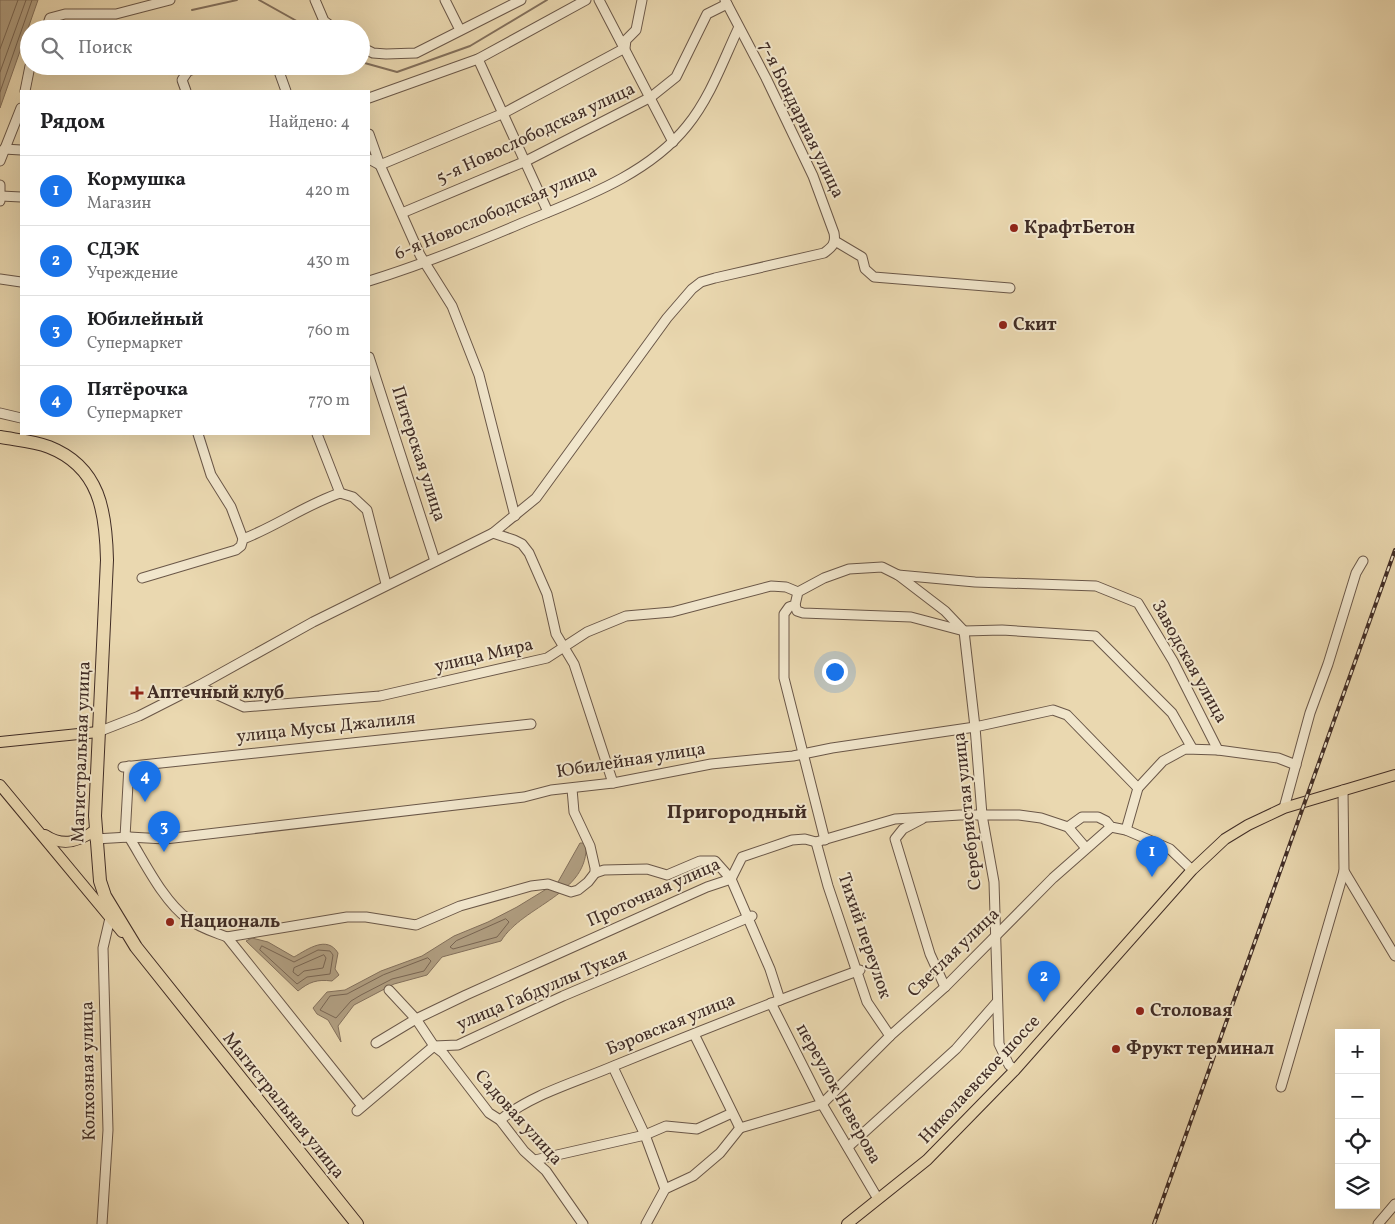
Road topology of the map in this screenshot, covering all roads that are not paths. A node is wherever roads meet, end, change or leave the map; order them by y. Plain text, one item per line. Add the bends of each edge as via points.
1 (170, 0) edge
2 (315, 0) edge
3 (445, 0) edge
4 (521, 0) edge
5 (586, 0) edge
6 (599, 0) edge
7 (642, 0) edge
8 (726, 2) edge
9 (150, 3) edge
10 (49, 20) edge
11 (324, 20) edge
12 (738, 29) junction
13 (460, 30) junction
14 (625, 48) junction
15 (370, 52) edge
16 (478, 59) junction
17 (28, 75) edge
18 (185, 75) edge
19 (280, 75) edge
20 (25, 90) edge
21 (186, 90) edge
22 (286, 90) edge
23 (370, 98) edge
24 (651, 98) junction
25 (20, 111) edge
26 (504, 113) junction
27 (370, 137) edge
28 (673, 142) junction
29 (4, 149) junction
30 (20, 150) edge
31 (370, 160) edge
32 (0, 161) edge
33 (526, 161) junction
34 (380, 165) junction
35 (0, 185) edge
36 (20, 197) edge
37 (1, 199) edge
38 (548, 212) junction
39 (402, 213) junction
40 (835, 241) junction
41 (427, 263) junction
42 (0, 279) edge
43 (370, 281) edge
44 (20, 282) edge
45 (1010, 288) dead end
46 (370, 360) edge
47 (0, 413) edge
48 (20, 418) edge
49 (198, 435) edge
50 (317, 435) edge
51 (0, 437) edge
52 (340, 494) junction
53 (516, 516) junction
54 (493, 533) junction
55 (243, 539) junction
56 (435, 561) junction
57 (1363, 561) dead end
58 (898, 575) junction
59 (142, 578) dead end
60 (386, 584) junction
61 (798, 592) junction
62 (795, 605) junction
63 (964, 631) junction
64 (565, 646) junction
65 (198, 686) junction
66 (532, 724) dead end
67 (975, 727) junction
68 (98, 732) junction
69 (0, 742) edge
70 (1192, 748) junction
71 (1218, 750) junction
72 (804, 754) junction
73 (1296, 765) junction
74 (1395, 775) edge
75 (613, 784) junction
76 (0, 785) edge
77 (1138, 788) junction
78 (572, 789) junction
79 (1343, 790) junction
80 (1284, 808) junction
81 (982, 815) junction
82 (926, 817) junction
83 (35, 826) junction
84 (1068, 827) junction
85 (1111, 827) junction
86 (1126, 830) junction
87 (95, 835) junction
88 (127, 837) junction
89 (821, 841) junction
90 (1086, 848) junction
91 (1192, 870) junction
92 (1344, 871) junction
93 (595, 873) junction
94 (731, 879) junction
95 (110, 918) junction
96 (750, 918) junction
97 (227, 937) junction
98 (994, 938) junction
99 (136, 946) junction
100 (1395, 956) edge
101 (858, 971) junction
102 (945, 987) junction
103 (389, 990) dead end
104 (780, 1000) junction
105 (997, 1002) junction
106 (770, 1003) junction
107 (416, 1019) junction
108 (694, 1034) junction
109 (890, 1036) junction
110 (376, 1043) dead end
111 (434, 1046) junction
112 (613, 1067) junction
113 (1015, 1070) junction
114 (1281, 1087) dead end
115 (822, 1104) junction
116 (732, 1113) junction
117 (500, 1120) junction
118 (740, 1128) junction
119 (645, 1135) junction
120 (848, 1147) junction
121 (535, 1160) junction
122 (665, 1189) junction
123 (878, 1199) junction
124 (1395, 1204) edge
125 (102, 1224) edge
126 (356, 1224) edge
127 (582, 1224) edge
128 (646, 1224) edge
129 (847, 1224) edge
130 (1378, 1224) edge

1 - 9 street
2 - 11 street
3 - 13 street
4 - 13 street
5 - 16 street
6 - 14 street
7 - 14 street via 636,30 626,40
8 - 12 street, 7-я Бондарная улица
8 - 24 street, 5-я Новослободская улица via 707,14 676,77
9 - 10 street via 116,14 65,14
12 - 28 street, 6-я Новослободская улица via 700,107
12 - 40 street, 7-я Бондарная улица via 766,78 813,176
13 - 15 street via 416,53
14 - 24 street
14 - 26 street
16 - 23 street
16 - 26 street
17 - 20 street
18 - 21 street via 182,80
19 - 22 street
24 - 28 street
24 - 33 street, 5-я Новослободская улица
25 - 29 street
26 - 33 street
26 - 34 street
27 - 34 street
28 - 38 street, 6-я Новослободская улица via 643,166 585,197
29 - 30 street
29 - 32 street
31 - 34 street
33 - 38 street
33 - 39 street, 5-я Новослободская улица
34 - 39 street
35 - 37 street
36 - 37 street
38 - 41 street, 6-я Новослободская улица
39 - 41 street via 420,255
40 - 45 street via 862,257 865,269 874,277
40 - 53 street via 824,254 715,278 692,289 650,341 536,498
41 - 43 street, 6-я Новослободская улица
41 - 53 street via 452,306 478,375
42 - 44 street
46 - 56 street, Питерская улица
47 - 48 street
49 - 55 street via 210,475 231,507
50 - 52 street
51 - 68 highway, Магистральная улица via 48,446 65,455 87,474 103,509 107,560
52 - 55 street via 317,501 272,528
52 - 60 street via 353,497 367,510
53 - 54 street
54 - 56 street
54 - 64 street via 526,548 546,594 556,634
55 - 59 street via 236,550
56 - 60 street
57 - 73 street via 1356,573 1310,713
58 - 61 street via 882,567 864,567 824,578
58 - 63 street via 945,611
58 - 71 street, Заводская улица via 975,582 1096,586 1138,603 1173,661
60 - 65 street
61 - 62 street, Тихий переулок
61 - 64 street, улица Мира via 771,586 672,612 626,616 587,632
62 - 63 street via 797,611 803,613 911,617
62 - 72 street, Тихий переулок via 785,611 783,619 784,678
63 - 67 street, Серебристая улица
63 - 70 street via 1094,636 1172,713
64 - 65 street, улица Мира via 538,661 380,696 244,707
64 - 75 street via 574,664
65 - 68 street via 139,716
66 - 88 street, улица Мусы Джалиля via 126,766
67 - 72 street, Юбилейная улица
67 - 77 street, Юбилейная улица via 1060,711
67 - 81 street, Серебристая улица
68 - 69 main road
68 - 87 highway, Магистральная улица
70 - 71 street
70 - 77 street via 1178,751 1163,761
71 - 73 street, Заводская улица via 1278,758
72 - 75 street, Юбилейная улица via 711,764
72 - 89 street, Тихий переулок
73 - 80 street
74 - 79 main road, Николаевское шоссе
75 - 78 street, Юбилейная улица
76 - 83 main road
77 - 86 street
78 - 88 street, Юбилейная улица via 307,824 165,839
78 - 93 street via 574,812 590,846
79 - 80 main road, Николаевское шоссе
79 - 92 street
80 - 91 main road, Николаевское шоссе via 1225,840
81 - 82 street, Проточная улица
81 - 84 street, Проточная улица via 1026,816
81 - 98 street, Серебристая улица via 994,882
82 - 89 street, Проточная улица via 895,819
82 - 102 street via 903,829 895,839 930,954
83 - 87 main road via 46,836 65,843
83 - 95 main road
84 - 85 street via 1082,817 1091,816 1106,821
84 - 90 street
85 - 86 street
85 - 90 street, Светлая улица
86 - 91 street via 1170,849
87 - 88 street, Юбилейная улица
87 - 99 highway, Магистральная улица via 100,881 105,896
88 - 97 street via 152,875 187,918 201,928
89 - 94 street, Проточная улица via 799,838 748,854 742,857
89 - 101 street, Тихий переулок
90 - 98 street, Светлая улица
91 - 113 main road, Николаевское шоссе
92 - 100 street
92 - 114 street
93 - 94 street via 647,869 668,875 710,860 720,864
93 - 97 street via 588,882 571,892 548,884 531,886 460,906 416,925 347,917
94 - 96 street
94 - 107 street, Проточная улица
95 - 99 main road
95 - 125 street, Колхозная улица via 103,948 108,1130
96 - 104 street
96 - 111 street, улица Габдуллы Тукая via 564,996 458,1045
97 - 111 street via 359,1108
98 - 102 street, Светлая улица
98 - 105 street, Серебристая улица
99 - 126 highway, Магистральная улица
101 - 104 street, Бэровская улица
101 - 109 street, Тихий переулок via 867,1002
102 - 109 street, Светлая улица
103 - 107 street, Садовая улица
104 - 106 street, Бэровская улица
105 - 113 street, Серебристая улица via 999,1044
105 - 120 street via 956,1049
106 - 108 street, Бэровская улица
106 - 115 street, переулок Неверова
107 - 110 street, Проточная улица
107 - 111 street, Садовая улица
108 - 112 street, Бэровская улица
108 - 116 street
109 - 115 street, Светлая улица
111 - 117 street, Садовая улица via 443,1053 489,1113
112 - 117 street, Бэровская улица via 517,1107
112 - 119 street
113 - 123 main road, Николаевское шоссе via 927,1160
115 - 118 street
115 - 120 street, переулок Неверова
116 - 118 street
116 - 119 street via 697,1129 666,1126
117 - 121 street, Садовая улица
118 - 122 street via 720,1153 693,1176
119 - 121 street
119 - 122 street
120 - 123 street, переулок Неверова
121 - 127 street, Садовая улица
122 - 128 street
123 - 129 main road, Николаевское шоссе
124 - 130 street

